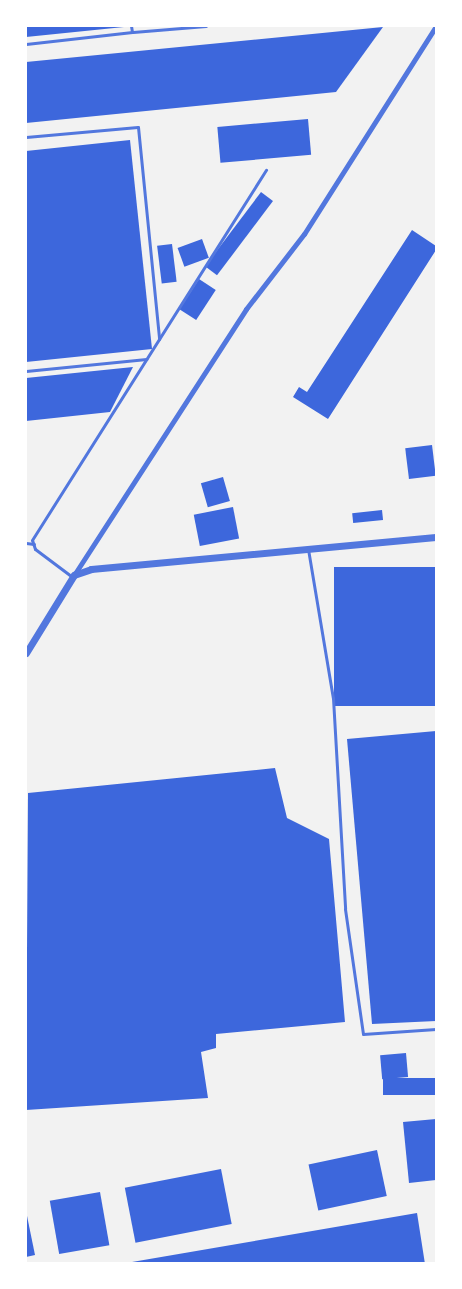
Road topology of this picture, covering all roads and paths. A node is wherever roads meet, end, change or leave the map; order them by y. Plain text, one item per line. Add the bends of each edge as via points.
1 (131, 26) edge
2 (206, 26) edge
3 (436, 26) edge
4 (132, 32) junction
5 (26, 44) edge
6 (26, 137) edge
7 (266, 170) dead end
8 (159, 340) junction
9 (147, 359) junction
10 (26, 371) edge
11 (436, 537) edge
12 (26, 543) edge
13 (34, 544) junction
14 (308, 549) junction
15 (73, 576) junction
16 (26, 653) edge
17 (436, 1029) edge

1 - 4 lane
2 - 4 lane
3 - 15 street via 310,224 246,309
4 - 5 lane
6 - 8 lane via 138,127
7 - 8 lane
8 - 9 lane
9 - 10 lane
9 - 13 lane via 32,540
11 - 14 street
12 - 13 lane
13 - 15 lane
14 - 15 street via 91,569
14 - 17 lane via 333,698 345,909 363,1034
15 - 16 street

